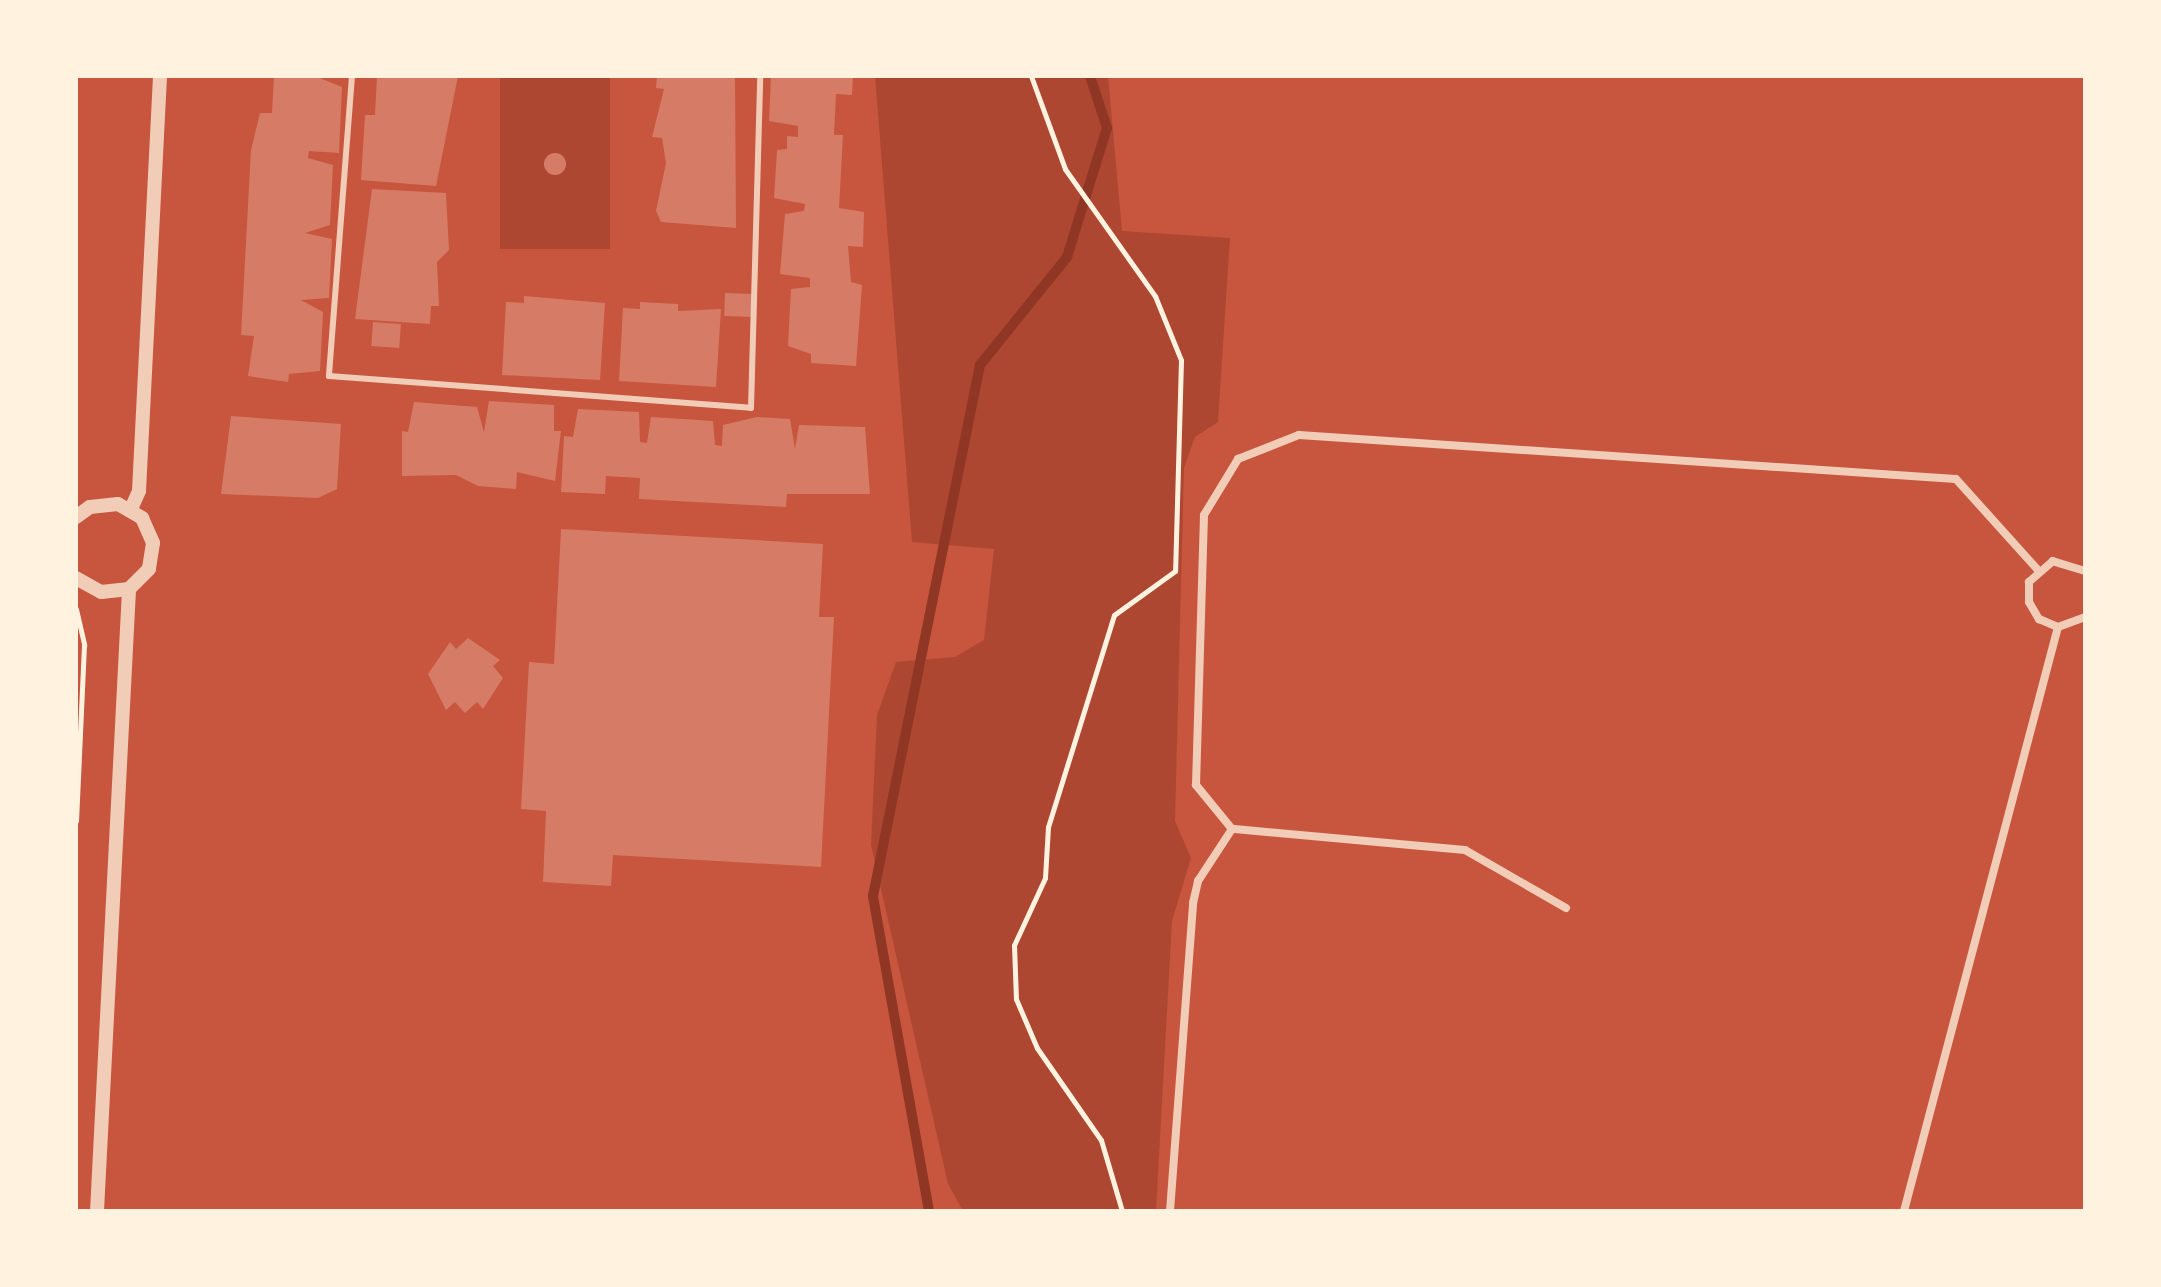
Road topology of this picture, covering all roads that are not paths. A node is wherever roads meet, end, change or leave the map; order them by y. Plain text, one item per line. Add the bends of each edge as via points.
1 (160, 76) edge
2 (352, 76) edge
3 (760, 76) edge
4 (131, 509) junction
5 (76, 517) edge
6 (2037, 569) junction
7 (2085, 571) edge
8 (76, 578) edge
9 (129, 589) junction
10 (2085, 617) edge
11 (2058, 627) junction
12 (1232, 829) junction
13 (1566, 908) dead end
14 (97, 1211) edge
15 (1170, 1211) edge
16 (1904, 1211) edge

1 - 4 street via 139,491
2 - 3 lane via 329,376 751,408
4 - 5 street via 103,503
4 - 9 street via 150,529 153,557
6 - 7 street via 2053,561
6 - 11 street via 2029,602 2039,619
6 - 12 street via 1956,479 1299,435 1238,459 1204,515 1196,785
8 - 9 street via 101,592
9 - 14 street
10 - 11 street
11 - 16 street
12 - 13 street via 1465,850
12 - 15 street via 1198,881 1193,903

